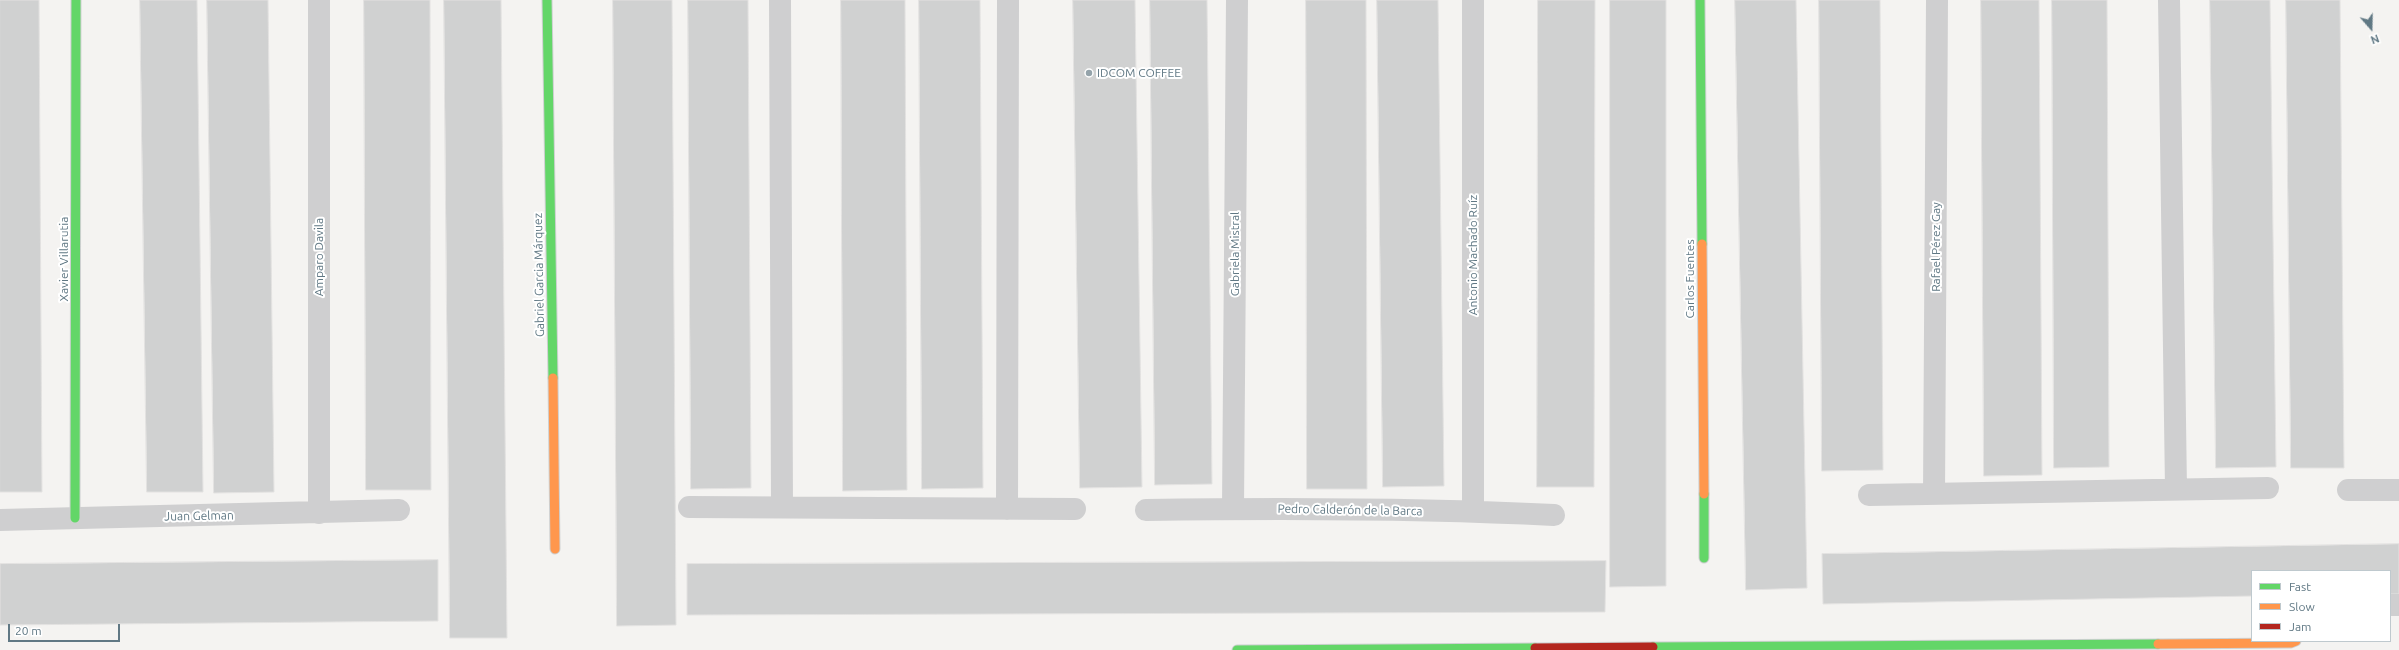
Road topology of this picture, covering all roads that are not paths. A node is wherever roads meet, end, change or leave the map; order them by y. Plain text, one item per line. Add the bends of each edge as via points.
1 (76, 0) edge
2 (318, 0) edge
3 (547, 0) edge
4 (780, 0) edge
5 (1008, 0) edge
6 (1237, 0) edge
7 (1473, 0) edge
8 (1700, 0) edge
9 (1937, 0) edge
10 (2169, 0) edge
11 (2268, 488) dead end
12 (2176, 489) junction
13 (2348, 490) dead end
14 (2399, 490) edge
15 (1934, 494) junction
16 (1869, 495) dead end
17 (782, 506) junction
18 (689, 507) dead end
19 (1233, 508) junction
20 (1007, 509) junction
21 (1075, 509) dead end
22 (399, 510) dead end
23 (1146, 510) dead end
24 (1474, 511) junction
25 (319, 513) junction
26 (1554, 515) dead end
27 (76, 518) junction
28 (0, 520) edge
29 (555, 549) dead end
30 (1704, 558) dead end
31 (2290, 642) edge
32 (1237, 650) edge

1 - 27 street, Xavier Villarutia
2 - 25 street, Amparo Davila
3 - 29 street, Gabriel Garcia Márquez
4 - 17 street
5 - 20 street
6 - 19 street, Gabriela Mistral
7 - 24 street, Antonio Machado Ruíz
8 - 30 street, Carlos Fuentes
9 - 15 street, Rafael Pérez Gay
10 - 12 street
11 - 12 street
12 - 15 street
13 - 14 street
15 - 16 street
17 - 18 street
17 - 20 street
19 - 23 street, Pedro Calderón de la Barca
19 - 24 street, Pedro Calderón de la Barca
20 - 21 street
22 - 25 street, Juan Gelman
24 - 26 street, Pedro Calderón de la Barca
25 - 27 street, Juan Gelman
27 - 28 street, Juan Gelman
31 - 32 street

